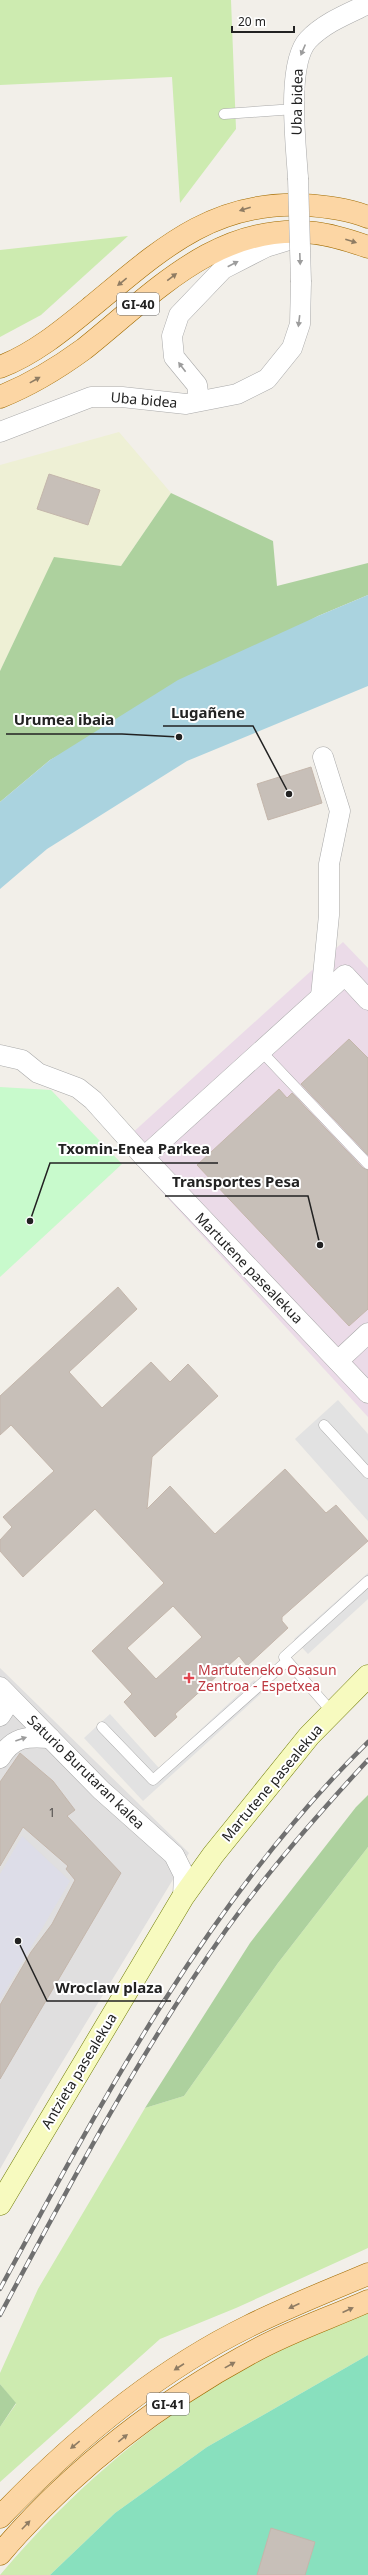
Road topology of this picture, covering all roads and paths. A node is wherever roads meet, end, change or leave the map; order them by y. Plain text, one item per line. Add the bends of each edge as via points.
1 (368, 4) edge
2 (295, 109) junction
3 (224, 114) dead end
4 (368, 217) edge
5 (314, 233) junction
6 (368, 247) edge
7 (0, 367) edge
8 (0, 397) edge
9 (199, 400) junction
10 (0, 432) edge
11 (322, 757) dead end
12 (321, 996) junction
13 (368, 1000) edge
14 (261, 1051) junction
15 (0, 1055) edge
16 (144, 1157) junction
17 (368, 1164) edge
18 (368, 1333) edge
19 (338, 1361) junction
20 (368, 1393) edge
21 (324, 1425) dead end
22 (368, 1473) edge
23 (368, 1581) edge
24 (287, 1661) junction
25 (368, 1676) edge
26 (6, 1693) edge
27 (332, 1712) junction
28 (0, 1716) edge
29 (102, 1727) dead end
30 (50, 1738) junction
31 (0, 1758) edge
32 (174, 1855) junction
33 (213, 1855) junction
34 (183, 1897) junction
35 (0, 2204) edge
36 (368, 2274) edge
37 (368, 2301) edge
38 (0, 2517) edge
39 (0, 2554) edge

1 -> 2 street, Uba bidea via 326,25 307,41 295,68
2 - 3 lane
2 -> 9 street, Uba bidea, bridge via 300,324 292,348 267,379 237,394
4 -> 7 main road, GI-40 via 316,205 283,204 251,207 212,220 174,241 44,343
5 -> 6 main road, GI-40
8 -> 5 main road, GI-40 via 61,365 175,275 215,249 244,238 285,232
9 -> 5 street, Uba bidea via 197,385 174,356 172,336 179,315 223,270 266,247
9 - 10 street, Uba bidea via 186,404 172,404 122,396 91,397
11 - 12 street via 340,811 329,864 330,915
12 - 13 street via 345,975
12 - 14 street
14 - 16 street
14 - 17 lane
15 - 16 street, Martutene pasealekua via 22,1060 38,1073 78,1088 93,1100
16 - 19 street, Martutene pasealekua
18 - 19 street
19 - 20 street, Martutene pasealekua
21 - 22 lane
23 - 24 lane via 284,1657
24 - 27 lane
24 - 29 lane via 153,1780
25 - 27 main road, Martutene pasealekua
26 - 28 street
26 - 30 street, Saturio Burutaran kalea
27 - 33 main road, Martutene pasealekua via 299,1748
31 -> 30 street via 15,1740 25,1736
30 - 32 street, Saturio Burutaran kalea via 101,1790
32 - 33 street via 194,1862
32 - 34 street via 184,1875
33 - 34 main road, Martutene pasealekua
34 - 35 main road, Antzieta pasealekua
36 -> 38 main road, GI-41 via 248,2326 155,2383 69,2450
39 -> 37 main road, GI-41 via 46,2504 86,2468 170,2403 261,2348

